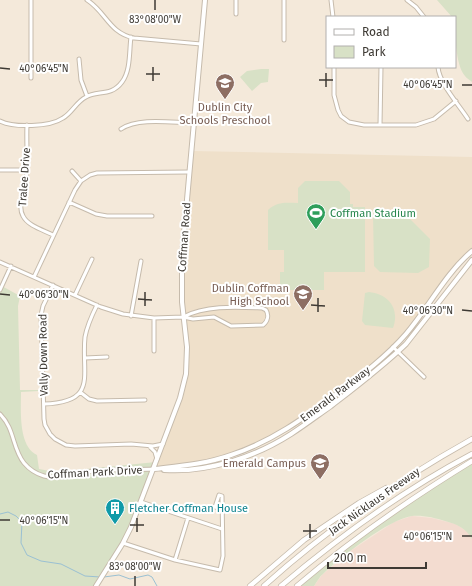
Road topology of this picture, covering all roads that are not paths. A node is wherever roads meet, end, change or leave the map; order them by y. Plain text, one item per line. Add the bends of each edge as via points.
1 (31, 0) edge
2 (87, 0) edge
3 (205, 0) edge
4 (236, 0) edge
5 (284, 0) edge
6 (332, 0) edge
7 (407, 0) edge
8 (236, 14) dead end
9 (333, 16) edge
10 (423, 16) edge
11 (131, 37) junction
12 (284, 40) dead end
13 (201, 44) junction
14 (79, 59) dead end
15 (334, 68) edge
16 (381, 68) edge
17 (438, 68) edge
18 (31, 78) dead end
19 (87, 96) junction
20 (456, 101) junction
21 (468, 119) dead end
22 (0, 121) edge
23 (195, 123) junction
24 (27, 125) junction
25 (380, 125) junction
26 (121, 129) dead end
27 (0, 170) edge
28 (26, 170) junction
29 (72, 171) dead end
30 (189, 172) junction
31 (82, 181) junction
32 (69, 202) junction
33 (152, 216) dead end
34 (53, 235) junction
35 (472, 251) edge
36 (92, 259) dead end
37 (472, 260) edge
38 (0, 262) edge
39 (141, 262) dead end
40 (11, 266) junction
41 (34, 277) junction
42 (53, 285) junction
43 (0, 290) edge
44 (75, 295) junction
45 (97, 305) junction
46 (215, 308) junction
47 (131, 316) junction
48 (183, 317) junction
49 (214, 317) junction
50 (154, 318) junction
51 (393, 347) junction
52 (154, 350) dead end
53 (398, 352) junction
54 (107, 357) dead end
55 (85, 358) junction
56 (424, 377) dead end
57 (80, 392) junction
58 (145, 400) dead end
59 (44, 404) junction
60 (0, 414) edge
61 (472, 439) edge
62 (163, 444) junction
63 (146, 445) junction
64 (472, 454) edge
65 (157, 459) junction
66 (472, 461) edge
67 (154, 469) junction
68 (417, 471) junction
69 (140, 502) junction
70 (222, 509) dead end
71 (188, 518) junction
72 (222, 529) junction
73 (123, 543) junction
74 (175, 560) junction
75 (292, 577) junction
76 (96, 586) edge
77 (250, 586) edge
78 (264, 586) edge
79 (281, 586) edge
80 (286, 586) edge
81 (297, 586) edge

1 - 18 street
2 - 11 street via 102,13 113,28
3 - 13 main road, Coffman Road
4 - 8 street
5 - 12 street
6 - 9 street
7 - 10 street
11 - 13 street
11 - 19 street via 127,71 121,83 105,93
13 - 23 main road, Coffman Road
14 - 19 street via 81,80
15 - 25 street via 334,95 341,116 349,122
16 - 25 street
17 - 20 street via 440,78
19 - 24 street via 65,118 54,123
20 - 21 street
20 - 25 street via 434,119 416,126
22 - 24 street
23 - 26 street via 138,123 128,124
23 - 30 main road, Coffman Road
24 - 28 street, Tralee Drive
27 - 28 street
28 - 34 street, Tralee Drive via 25,189 20,205 22,214 32,226
29 - 31 street
30 - 31 street via 106,172 90,175
30 - 48 main road, Coffman Road via 181,274
31 - 32 street
32 - 33 street via 87,211 107,216
32 - 34 street
34 - 41 street
35 - 51 main road, Emerald Parkway via 454,268 410,329
36 - 44 street
37 - 53 main road, Emerald Parkway
38 - 40 street
39 - 47 street
40 - 41 street
40 - 43 street
41 - 42 street
42 - 44 street
42 - 59 street, Vally Down Road via 41,315
44 - 45 street
45 - 47 street
45 - 55 street via 86,331
46 - 48 street via 192,312
46 - 49 street
46 - 49 street via 264,308 267,311 267,319 262,326 234,326
47 - 50 street
48 - 49 street
48 - 50 street
48 - 62 main road, Coffman Road via 187,347 185,380
50 - 52 street
51 - 53 street
51 - 67 main road, Emerald Parkway via 328,400 268,440 220,459
53 - 56 street
53 - 67 main road, Emerald Parkway via 368,378 304,425 287,437 260,450 235,460 204,467 176,471
54 - 55 street
55 - 57 street via 85,380
57 - 58 street via 97,402
57 - 59 street via 65,402
59 - 63 street, Vally Down Road via 47,429 55,439 66,445
60 - 67 street, Coffman Park Drive via 10,427 18,454 24,463 44,476 56,477 102,470
61 - 68 highway, Jack Nicklaus Freeway
62 - 63 street, Vally Down Road
62 - 65 main road, Coffman Road
63 - 65 street via 154,451
64 - 75 highway, Jack Nicklaus Freeway via 361,523
65 - 67 main road, Coffman Road
66 - 81 highway via 388,515 327,560
67 - 69 main road
68 - 77 highway via 360,503 304,540
68 - 78 highway, Jack Nicklaus Freeway via 336,526
69 - 71 street
69 - 73 main road
70 - 72 street
71 - 72 street
71 - 74 street
72 - 74 street via 223,556 220,570
73 - 74 street
73 - 76 main road
75 - 79 highway, Jack Nicklaus Freeway
75 - 80 highway

